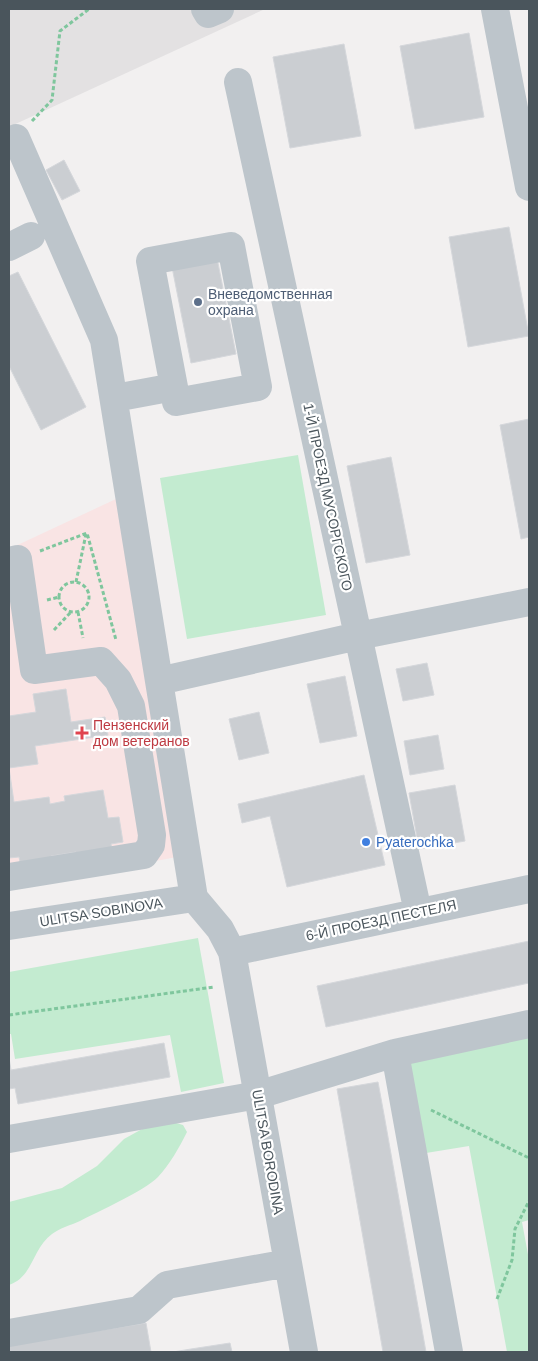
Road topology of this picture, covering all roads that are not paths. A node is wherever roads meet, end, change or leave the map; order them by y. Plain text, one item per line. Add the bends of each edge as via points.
1 (205, 9) edge
2 (220, 9) edge
3 (495, 9) edge
4 (238, 82) dead end
5 (12, 140) edge
6 (529, 187) edge
7 (174, 387) junction
8 (115, 398) junction
9 (14, 560) edge
10 (529, 602) edge
11 (358, 636) junction
12 (159, 680) junction
13 (9, 877) edge
14 (529, 889) edge
15 (194, 898) junction
16 (418, 912) junction
17 (9, 926) edge
18 (232, 952) junction
19 (529, 1024) edge
20 (396, 1053) junction
21 (258, 1095) junction
22 (9, 1139) edge
23 (288, 1263) junction
24 (9, 1332) edge
25 (304, 1352) edge
26 (449, 1352) edge

1 - 2 street via 208,14
3 - 6 street
4 - 11 street, 1-Й ПРОЕЗД МУСОРГСКОГО
5 - 8 street via 104,340
7 - 7 street via 176,402 258,387 231,246 150,261
7 - 8 street
8 - 12 street
9 - 13 street via 34,670 101,661 118,680 131,706 152,835 151,845 144,856
10 - 11 street
11 - 12 street
11 - 16 street, 1-Й ПРОЕЗД МУСОРГСКОГО
12 - 15 street
14 - 16 street, 6-Й ПРОЕЗД ПЕСТЕЛЯ
15 - 17 street, ULITSA SOBINOVA
15 - 18 street, ULITSA BORODINA via 220,929
16 - 18 street, 6-Й ПРОЕЗД ПЕСТЕЛЯ
18 - 21 street, ULITSA BORODINA
19 - 20 street
20 - 21 street
20 - 26 street
21 - 22 street
21 - 23 street, ULITSA BORODINA
23 - 24 street via 167,1285 139,1310
23 - 25 street, ULITSA BORODINA

